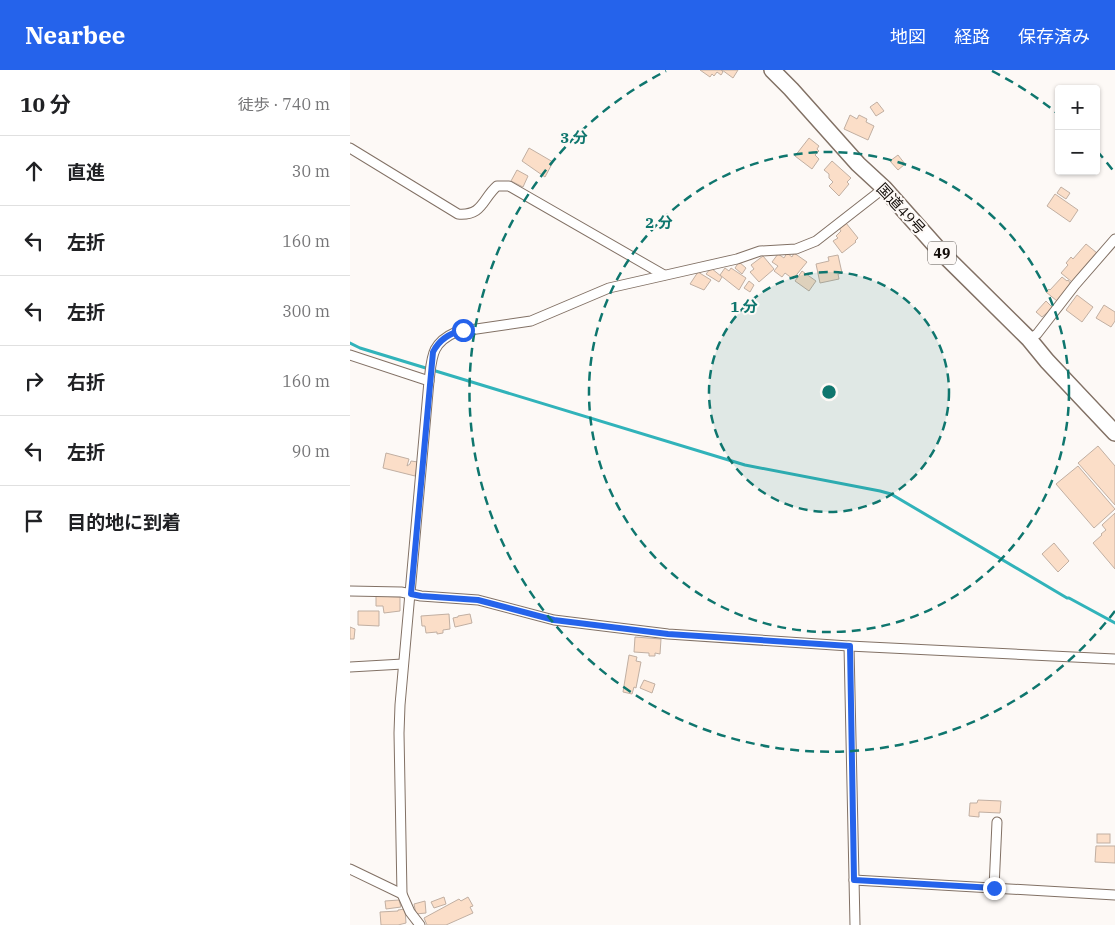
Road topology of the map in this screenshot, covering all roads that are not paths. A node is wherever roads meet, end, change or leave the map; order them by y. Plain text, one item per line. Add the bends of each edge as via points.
1 (772, 70) edge
2 (350, 148) edge
3 (884, 188) junction
4 (1115, 239) edge
5 (664, 275) junction
6 (1029, 339) junction
7 (350, 355) edge
8 (429, 381) junction
9 (1115, 432) edge
10 (350, 591) edge
11 (411, 594) junction
12 (850, 646) junction
13 (1115, 659) edge
14 (403, 664) junction
15 (350, 667) edge
16 (997, 822) dead end
17 (350, 869) edge
18 (854, 880) junction
19 (994, 888) junction
20 (402, 894) junction
21 (1115, 895) edge
22 (420, 925) edge
23 (855, 925) edge

1 - 3 highway, 国道49号 / 49
2 - 5 street via 458,214 476,212 497,186 514,188
3 - 5 street via 805,247 760,251
3 - 6 highway, 国道49号 / 49 via 941,252
4 - 6 street via 1037,334
5 - 8 street via 609,288 531,321 463,330 450,335 434,349
6 - 9 highway, 国道49号 / 49
7 - 8 street
8 - 11 street
10 - 11 street
11 - 12 street via 478,600 554,620 668,634
11 - 14 street
12 - 13 street
12 - 18 street
14 - 15 street
14 - 20 street via 399,733
16 - 19 street
17 - 20 street
18 - 19 street
18 - 23 street
19 - 21 street
20 - 22 street

